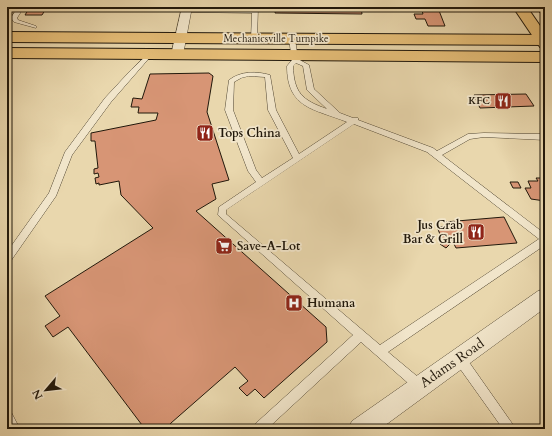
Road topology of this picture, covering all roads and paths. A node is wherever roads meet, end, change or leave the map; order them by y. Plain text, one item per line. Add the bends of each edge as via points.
1 (21, 7) edge
2 (520, 7) edge
3 (543, 7) edge
4 (186, 8) edge
5 (213, 9) edge
6 (255, 9) edge
7 (545, 10) edge
8 (34, 27) dead end
9 (7, 37) edge
10 (181, 39) junction
11 (254, 39) junction
12 (292, 39) junction
13 (544, 41) edge
14 (7, 53) edge
15 (149, 54) junction
16 (177, 55) junction
17 (545, 57) edge
18 (295, 58) junction
19 (337, 115) junction
20 (355, 120) junction
21 (545, 137) edge
22 (437, 155) junction
23 (297, 158) junction
24 (260, 183) junction
25 (545, 239) edge
26 (7, 259) edge
27 (545, 297) edge
28 (361, 335) junction
29 (380, 351) junction
30 (460, 359) junction
31 (420, 386) junction
32 (7, 416) edge
33 (14, 429) edge
34 (258, 429) edge
35 (360, 429) edge
36 (510, 429) edge

1 - 8 lane via 14,18
2 - 13 main road
3 - 7 main road
4 - 5 lane
4 - 10 street
5 - 6 lane
6 - 11 lane
9 - 10 main road, Mechanicsville Turnpike
10 - 11 main road, Mechanicsville Turnpike
10 - 16 street
11 - 12 main road, Mechanicsville Turnpike
12 - 13 main road, Mechanicsville Turnpike
12 - 18 lane
14 - 15 main road, Mechanicsville Turnpike
15 - 16 main road, Mechanicsville Turnpike
15 - 26 lane via 108,100 68,154 53,194
16 - 18 main road, Mechanicsville Turnpike
17 - 18 main road, Mechanicsville Turnpike
18 - 19 lane via 306,65 311,90
18 - 19 lane via 290,66 293,90 300,99
19 - 20 lane
20 - 22 lane
20 - 23 lane
21 - 22 lane via 468,137
22 - 25 lane
23 - 24 lane
23 - 24 lane via 272,110 268,76 236,77 231,81 229,110 252,171
24 - 28 lane via 222,209 222,215
25 - 29 lane
27 - 30 street, Adams Road
28 - 29 lane
28 - 34 lane
29 - 31 lane
30 - 31 street, Adams Road
30 - 36 lane
31 - 35 street, Adams Road
32 - 33 lane

